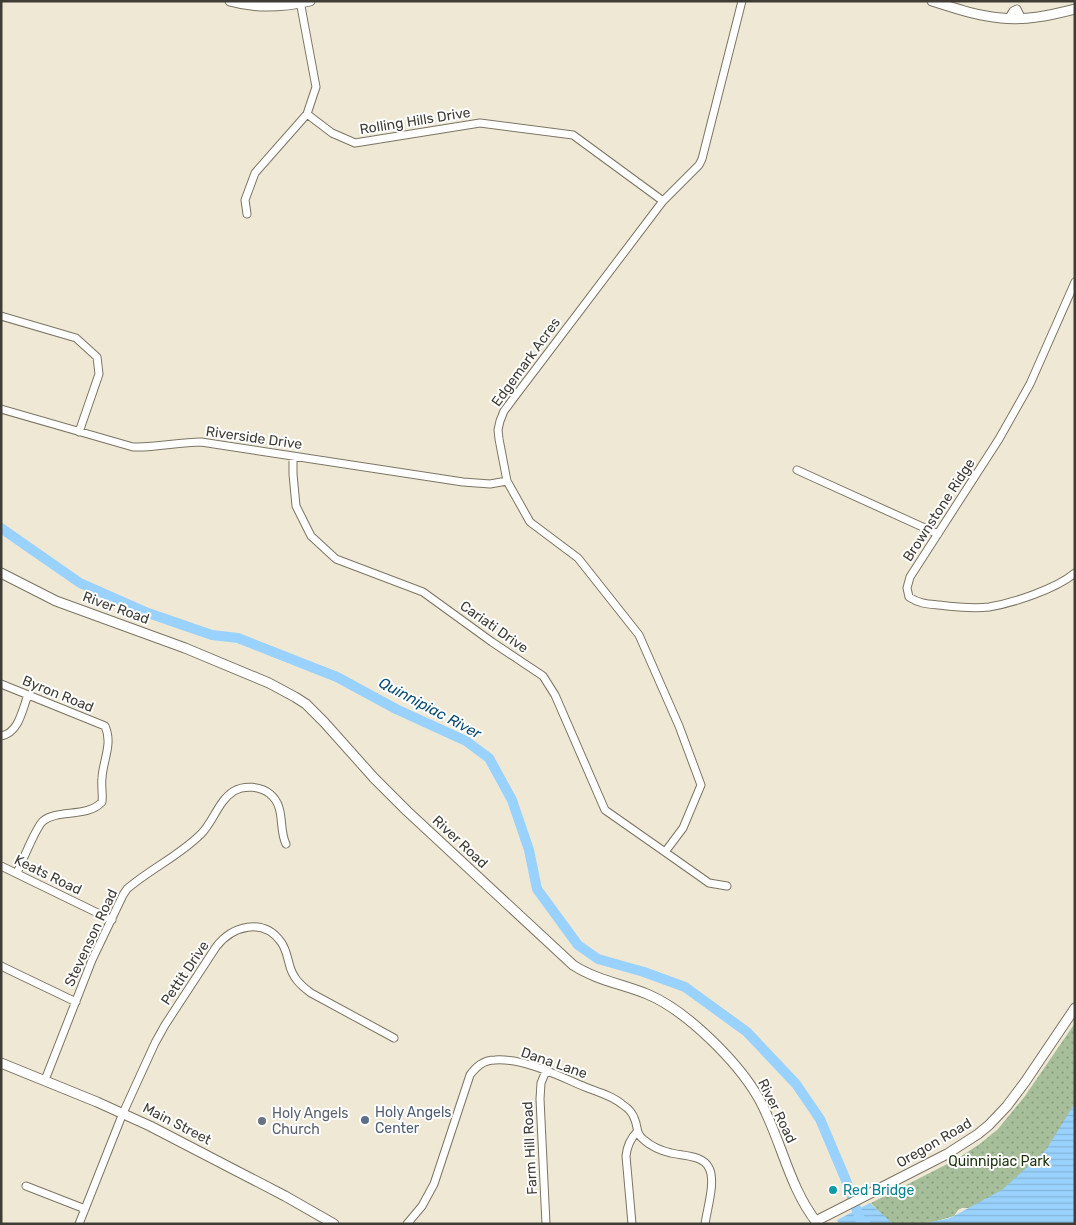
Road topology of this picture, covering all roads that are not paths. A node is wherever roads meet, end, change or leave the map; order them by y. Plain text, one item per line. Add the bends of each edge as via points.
1 (230, 1) edge
2 (310, 1) edge
3 (742, 1) edge
4 (932, 1) edge
5 (1020, 1) edge
6 (300, 2) edge
7 (1017, 9) junction
8 (1075, 9) edge
9 (1008, 19) junction
10 (1022, 19) junction
11 (307, 114) junction
12 (663, 201) junction
13 (247, 214) dead end
14 (1075, 282) edge
15 (1, 316) edge
16 (1, 410) edge
17 (79, 432) junction
18 (293, 456) junction
19 (797, 470) dead end
20 (507, 480) junction
21 (938, 534) junction
22 (1, 573) edge
23 (1075, 573) edge
24 (1, 684) edge
25 (28, 695) junction
26 (1, 736) edge
27 (286, 844) dead end
28 (665, 852) junction
29 (1, 866) edge
30 (17, 873) junction
31 (727, 886) dead end
32 (112, 920) junction
33 (1, 966) edge
34 (76, 1002) junction
35 (1075, 1008) edge
36 (394, 1038) dead end
37 (1, 1063) edge
38 (546, 1071) junction
39 (45, 1080) junction
40 (123, 1113) junction
41 (637, 1132) junction
42 (26, 1186) dead end
43 (85, 1210) junction
44 (817, 1223) edge
45 (79, 1224) edge
46 (334, 1224) edge
47 (407, 1224) edge
48 (546, 1224) edge
49 (632, 1224) edge
50 (705, 1224) edge

1 - 6 main road via 263,7
2 - 6 main road
3 - 12 street, Edgemark Acres via 702,159
4 - 9 main road
5 - 7 street
6 - 11 street via 316,87
7 - 9 street
7 - 10 street
8 - 10 main road
9 - 10 main road
11 - 12 street, Rolling Hills Drive via 332,133 355,143 480,124 573,135
11 - 13 street via 255,173 245,200
12 - 20 street, Edgemark Acres via 504,411 498,439
14 - 21 street, Brownstone Ridge via 1030,384
15 - 17 street via 76,338 97,357 99,374
16 - 17 street, Riverside Drive
17 - 18 street, Riverside Drive via 133,447 201,442
18 - 20 street, Riverside Drive via 472,483 490,484
18 - 28 street, Cariati Drive via 296,506 310,536 336,558 423,592 543,676 556,694 605,810
19 - 21 street
20 - 28 street, Edgemark Acres via 530,522 578,558 639,635 679,726 702,785 683,828
21 - 23 street, Brownstone Ridge via 910,577 909,597 918,603 958,608 988,607 1048,589
22 - 44 main road, River Road via 56,601 269,683 306,704 407,811 573,965 593,976 660,1000 722,1051 758,1098 800,1195
24 - 25 street, Byron Road
25 - 26 street via 16,727
25 - 30 street, Byron Road via 105,726 109,740 102,775 102,802 90,810 42,822
27 - 32 street, Stevenson Road via 281,831 280,809 270,794 253,788 235,790 203,832 127,889
28 - 31 street via 708,883
29 - 30 street, Keats Road
30 - 32 street, Keats Road
32 - 34 street, Stevenson Road
33 - 34 street
34 - 39 street, Stevenson Road
35 - 44 main road, Oregon Road via 1025,1082 989,1125 958,1148
36 - 40 street, Pettit Drive via 302,987 291,973 280,940 273,934 256,927 237,929 222,939 165,1025
37 - 39 main road, Main Street
38 - 41 street, Dana Lane via 624,1105 635,1119
38 - 47 street, Dana Lane via 495,1060 484,1061 475,1068 466,1083 434,1184
38 - 48 street, Farm Hill Road via 540,1099
39 - 40 main road, Main Street
40 - 43 street, Pettit Drive
40 - 46 main road, Main Street via 252,1178
41 - 49 street via 627,1147 626,1156
41 - 50 street, Dana Lane via 658,1149 697,1158 709,1167 712,1183
42 - 43 street
43 - 45 street, Pettit Drive

